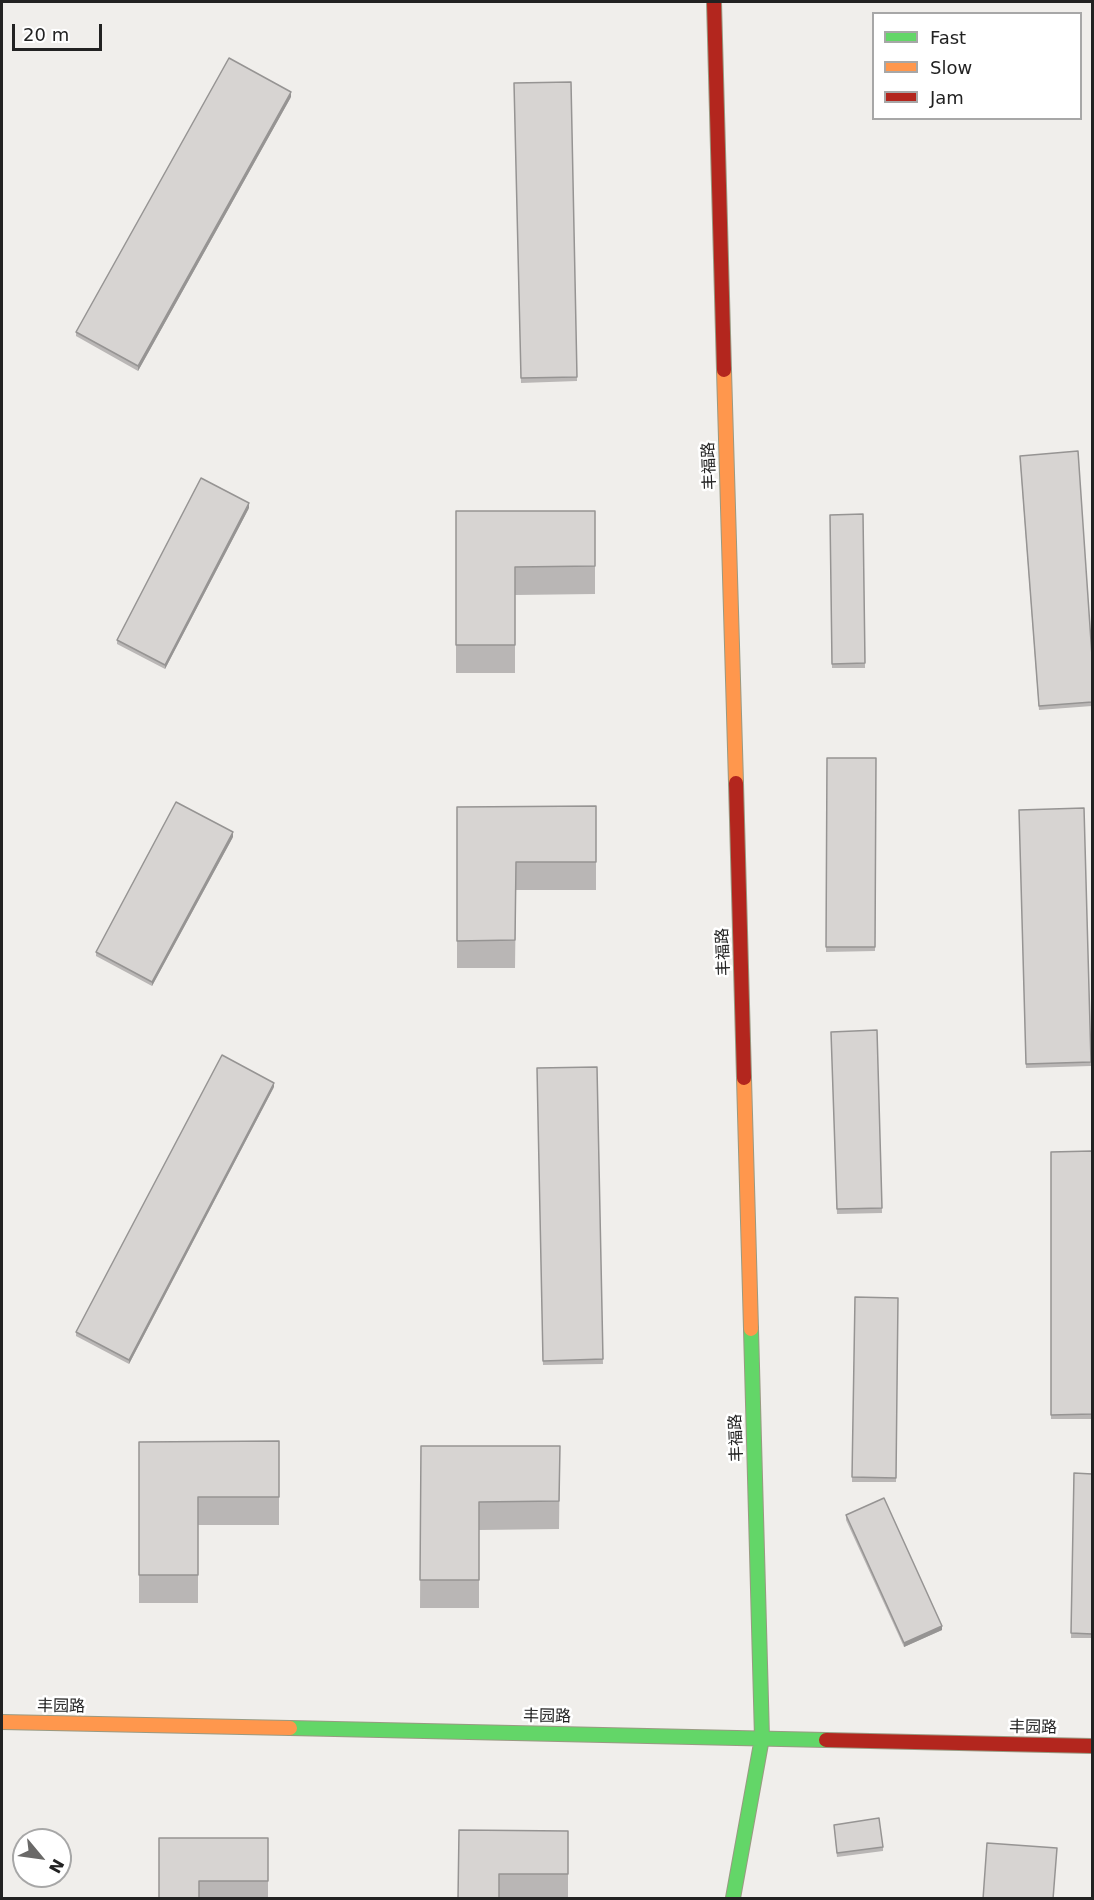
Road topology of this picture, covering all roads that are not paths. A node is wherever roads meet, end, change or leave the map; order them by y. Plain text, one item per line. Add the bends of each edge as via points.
1 (714, 2) edge
2 (2, 1722) edge
3 (762, 1738) junction
4 (1092, 1746) edge
5 (733, 1899) edge

1 - 3 street, 丰福路
2 - 3 street, 丰园路
3 - 4 street, 丰园路
3 - 5 street, 丰福路

